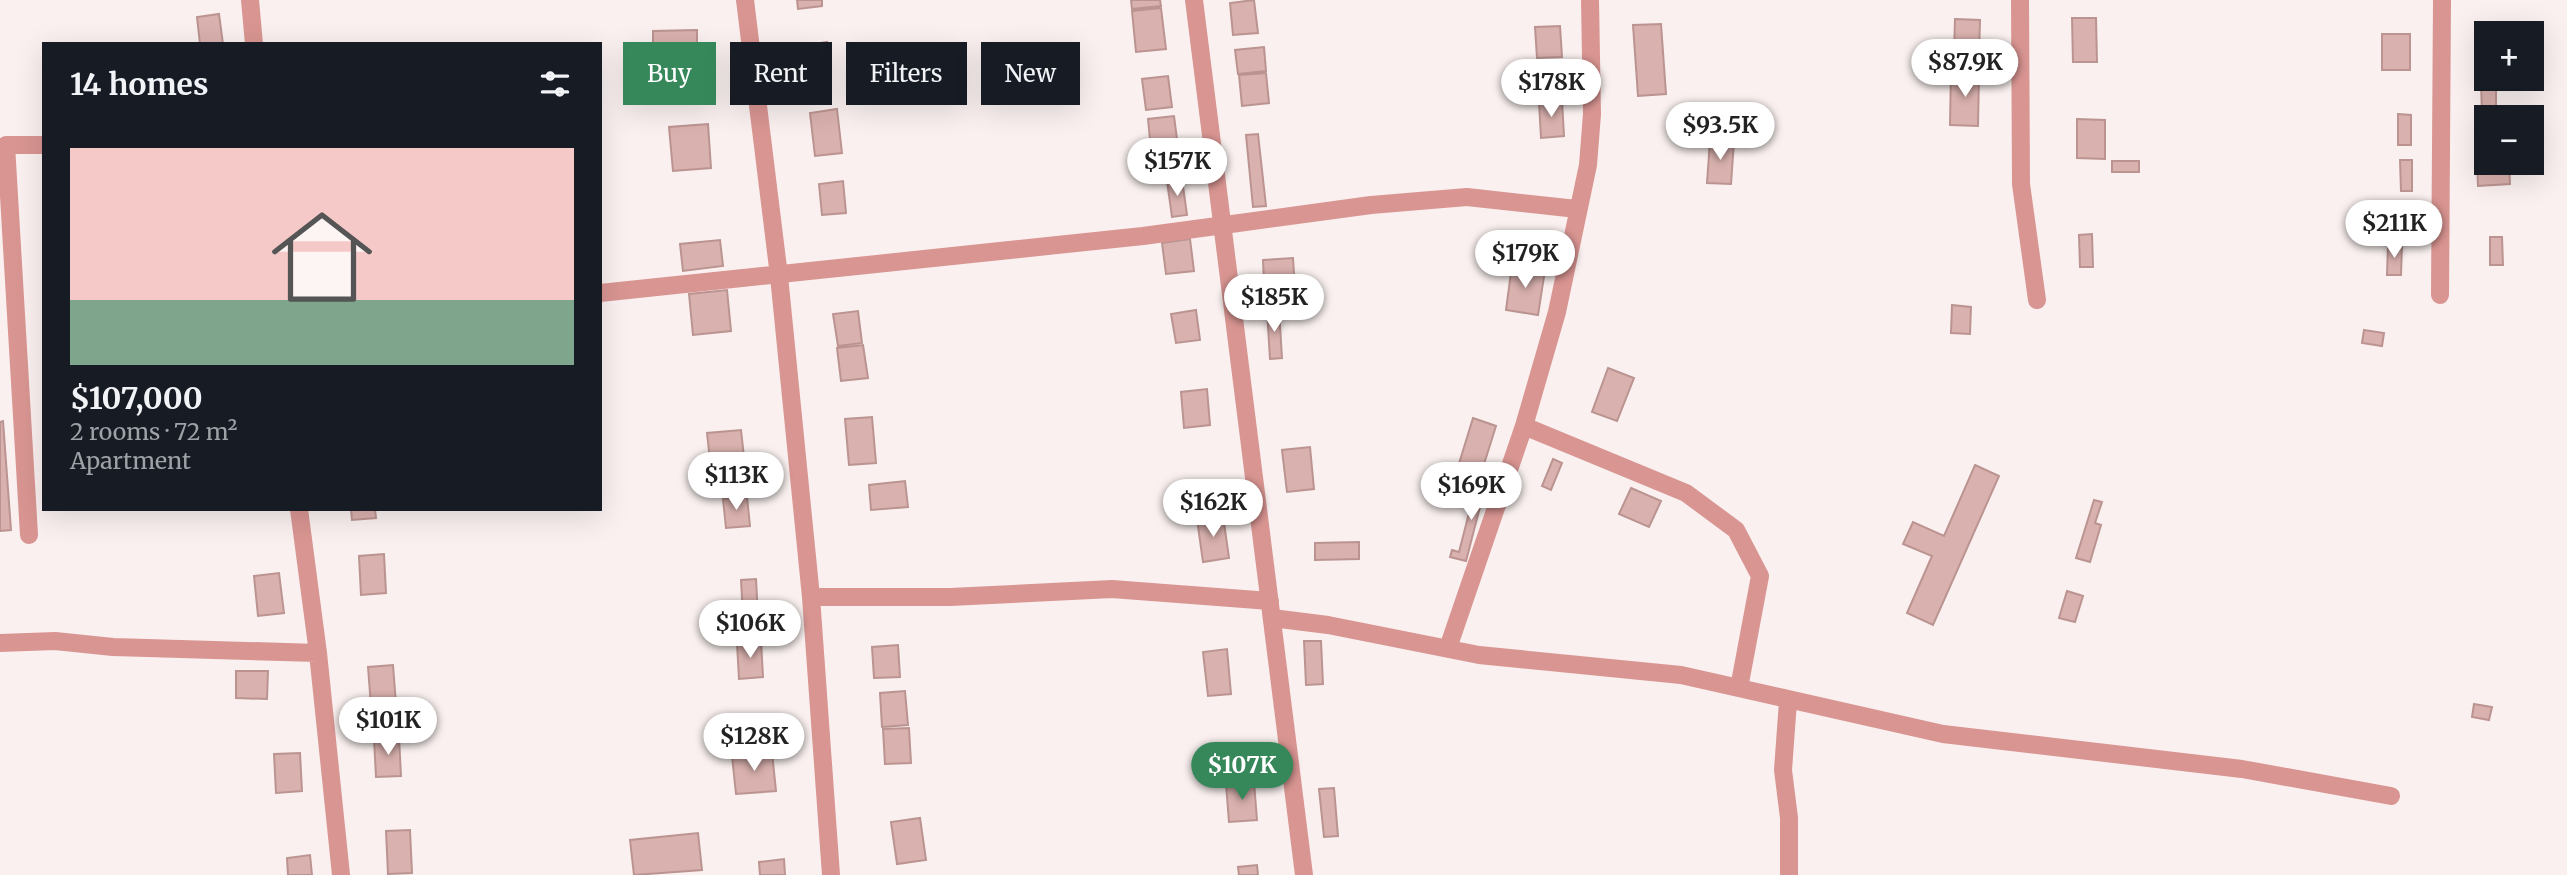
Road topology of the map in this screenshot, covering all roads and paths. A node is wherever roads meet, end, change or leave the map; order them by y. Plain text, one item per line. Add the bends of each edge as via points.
1 (250, 0) edge
2 (745, 0) edge
3 (1194, 0) edge
4 (1590, 0) edge
5 (2020, 0) edge
6 (2442, 0) edge
7 (254, 42) edge
8 (42, 145) edge
9 (1577, 209) junction
10 (1222, 224) junction
11 (779, 276) junction
12 (602, 293) edge
13 (2440, 295) dead end
14 (2037, 299) dead end
15 (1524, 426) junction
16 (299, 511) edge
17 (29, 535) dead end
18 (811, 597) junction
19 (1271, 610) junction
20 (0, 643) edge
21 (1448, 648) junction
22 (318, 653) junction
23 (1739, 688) junction
24 (1788, 701) junction
25 (2391, 796) dead end
26 (341, 875) edge
27 (831, 875) edge
28 (1304, 875) edge
29 (1789, 875) edge

1 - 7 street
2 - 11 street
3 - 10 street
4 - 9 street via 1592,114 1588,165
5 - 14 street via 2021,184
6 - 13 street
8 - 17 street via 6,145
9 - 10 street via 1466,197
9 - 15 street via 1557,312
10 - 11 street
10 - 19 street
11 - 12 street
11 - 18 street
15 - 21 street
15 - 23 street via 1686,493 1736,530 1760,576
16 - 22 street
18 - 19 street via 950,597 1112,589
18 - 27 street
19 - 21 street
19 - 28 street
20 - 22 street via 55,641
21 - 23 street via 1681,675
22 - 26 street
23 - 24 street
24 - 25 street via 1943,734 2242,769
24 - 29 street via 1783,770

